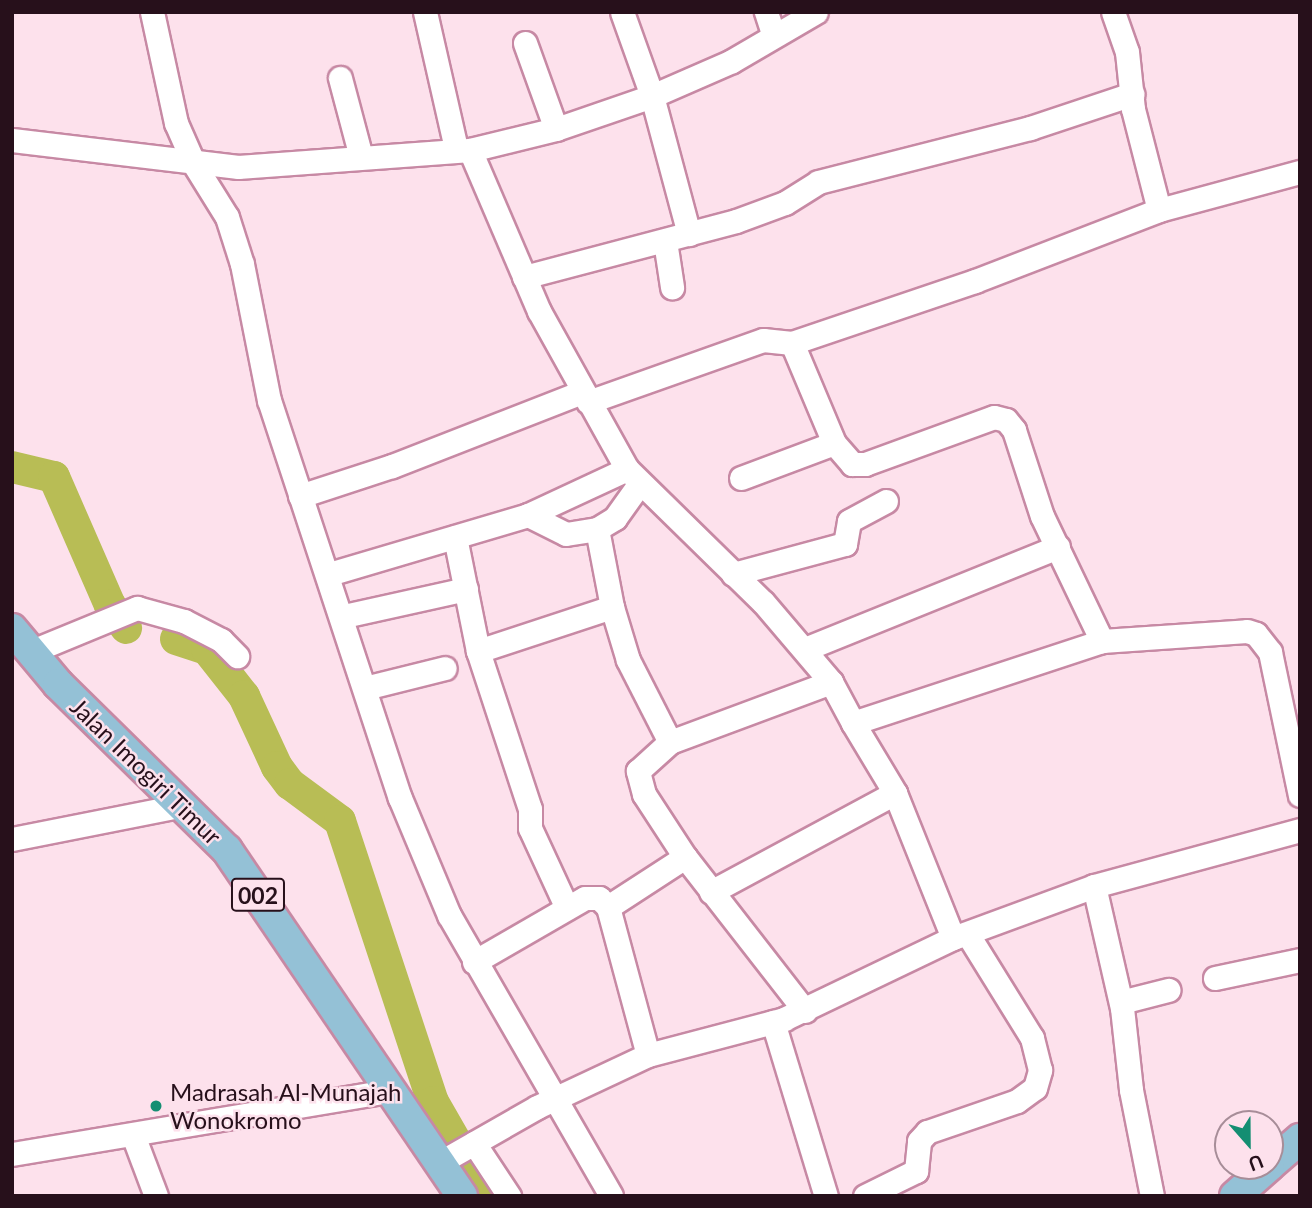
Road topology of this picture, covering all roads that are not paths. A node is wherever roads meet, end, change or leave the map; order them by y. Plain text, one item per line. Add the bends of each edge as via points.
1 (152, 12) edge
2 (425, 12) edge
3 (622, 12) edge
4 (816, 12) edge
5 (1113, 12) edge
6 (769, 23) edge
7 (525, 43) dead end
8 (340, 78) dead end
9 (1132, 94) junction
10 (652, 96) junction
11 (556, 129) junction
12 (12, 141) edge
13 (463, 149) junction
14 (361, 157) junction
15 (194, 164) junction
16 (1300, 172) edge
17 (1159, 210) junction
18 (689, 234) junction
19 (665, 241) junction
20 (524, 276) junction
21 (672, 287) dead end
22 (792, 343) junction
23 (585, 397) junction
24 (834, 443) junction
25 (634, 476) junction
26 (741, 478) dead end
27 (300, 496) junction
28 (886, 501) dead end
29 (528, 515) junction
30 (597, 529) junction
31 (455, 537) junction
32 (1058, 547) junction
33 (329, 574) junction
34 (733, 574) junction
35 (466, 589) junction
36 (611, 607) junction
37 (344, 616) junction
38 (21, 641) edge
39 (1102, 641) junction
40 (804, 649) junction
41 (478, 652) junction
42 (237, 656) dead end
43 (445, 668) dead end
44 (831, 682) junction
45 (365, 688) junction
46 (853, 723) junction
47 (670, 743) junction
48 (895, 793) junction
49 (1300, 795) edge
50 (183, 805) junction
51 (1300, 830) edge
52 (12, 839) edge
53 (685, 857) junction
54 (1094, 886) junction
55 (712, 892) junction
56 (608, 907) junction
57 (567, 908) junction
58 (960, 936) junction
59 (1300, 960) edge
60 (474, 962) junction
61 (1215, 978) dead end
62 (1168, 990) dead end
63 (1121, 1002) junction
64 (805, 1011) junction
65 (773, 1022) junction
66 (648, 1055) junction
67 (390, 1091) junction
68 (557, 1098) junction
69 (133, 1135) junction
70 (1300, 1139) edge
71 (458, 1152) junction
72 (1284, 1153) edge
73 (12, 1154) edge
74 (1253, 1180) edge
75 (156, 1196) edge
76 (462, 1196) edge
77 (509, 1196) edge
78 (611, 1196) edge
79 (826, 1196) edge
80 (865, 1196) edge
81 (1152, 1196) edge
82 (1235, 1196) edge

1 - 15 street via 167,89
2 - 13 street
3 - 10 street
4 - 6 street
5 - 9 street via 1126,52
6 - 10 street via 732,61
7 - 11 street
8 - 14 street
9 - 17 street
9 - 18 street via 1030,128 818,182 785,203
10 - 11 street
10 - 18 street
11 - 13 street
12 - 15 street
13 - 14 street
13 - 20 street
14 - 15 street via 238,167
15 - 27 street via 227,217 242,264 270,400
16 - 17 street
17 - 22 street via 975,281
18 - 19 street
19 - 20 street
19 - 21 street
20 - 23 street
22 - 23 street via 763,340
22 - 24 street
23 - 25 street
23 - 27 street
24 - 26 street
24 - 32 street via 852,464 865,464 994,417 1006,420 1014,430 1042,516
25 - 29 street
25 - 30 street via 615,518
25 - 34 street
27 - 33 street
28 - 34 street via 849,522 845,544
29 - 30 street via 566,534
29 - 31 street
30 - 36 street
31 - 33 street
31 - 35 street
32 - 39 street
32 - 40 street
33 - 37 street
34 - 40 street
35 - 37 street
35 - 41 street
36 - 41 street
36 - 47 street via 628,660
37 - 45 street
38 - 42 street via 105,622 137,608 184,621 221,640
38 - 50 main road, Jalan Imogiri Timur / 002
39 - 46 street
39 - 49 street via 1256,634 1270,652
40 - 44 street
41 - 57 street via 530,809 530,828
43 - 45 street
44 - 46 street
44 - 47 street
45 - 60 street via 400,798
46 - 48 street
47 - 53 street via 646,761 638,771 638,782
48 - 55 street
48 - 58 street
50 - 52 street
50 - 67 main road, Jalan Imogiri Timur / 002 via 241,870
51 - 54 street
53 - 55 street
53 - 56 street
54 - 58 street
54 - 63 street
55 - 64 street
56 - 57 street via 591,897
56 - 66 street
57 - 60 street
58 - 64 street
58 - 80 street via 1032,1038 1040,1070 1035,1088 1017,1101 927,1132 919,1142 916,1171
59 - 61 street
60 - 68 street
62 - 63 street
63 - 81 street via 1131,1090
64 - 65 street
65 - 66 street
65 - 79 street
66 - 68 street
67 - 69 street
67 - 71 main road, Jalan Imogiri Timur / 002
68 - 71 street
68 - 78 street
69 - 73 street
69 - 75 street
70 - 72 main road
71 - 76 main road, Jalan Imogiri Timur / 002
71 - 77 street
74 - 82 main road

